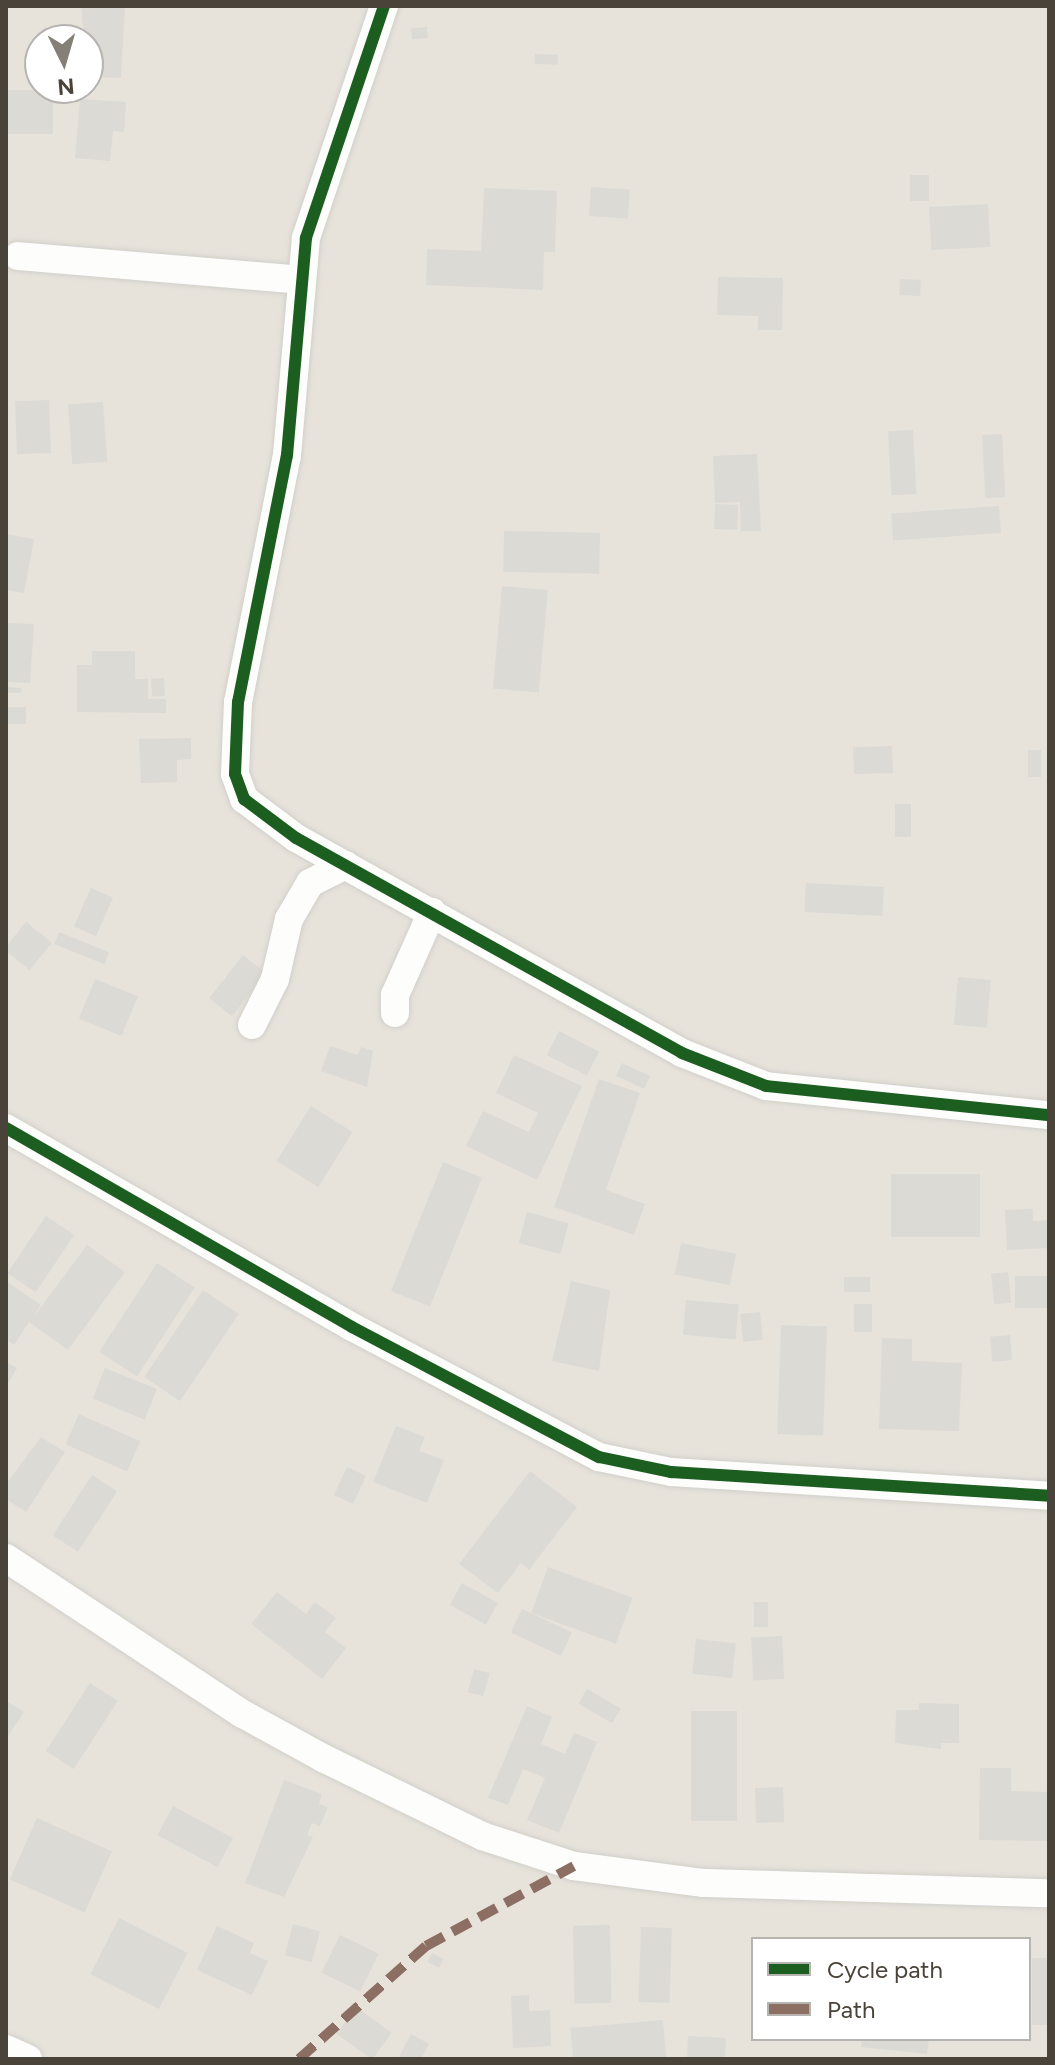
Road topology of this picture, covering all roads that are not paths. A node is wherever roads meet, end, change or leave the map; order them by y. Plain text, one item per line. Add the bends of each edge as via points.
1 (384, 6) edge
2 (18, 256) dead end
3 (301, 280) junction
4 (346, 865) junction
5 (432, 912) junction
6 (395, 1013) dead end
7 (252, 1025) dead end
8 (1049, 1115) edge
9 (6, 1128) edge
10 (1049, 1496) edge
11 (6, 1558) edge
12 (1049, 1893) edge
13 (6, 2049) edge
14 (10, 2059) edge
15 (28, 2059) edge

1 - 3 street via 311,224
2 - 3 street
3 - 4 street via 287,455 238,702 235,774 258,815
4 - 5 street
4 - 7 street via 310,883
5 - 6 street via 395,995
5 - 8 street via 682,1053 766,1086
9 - 10 street via 352,1327 599,1457 671,1472
11 - 12 street via 323,1758 482,1836 561,1862 704,1883
13 - 14 street
13 - 15 street

